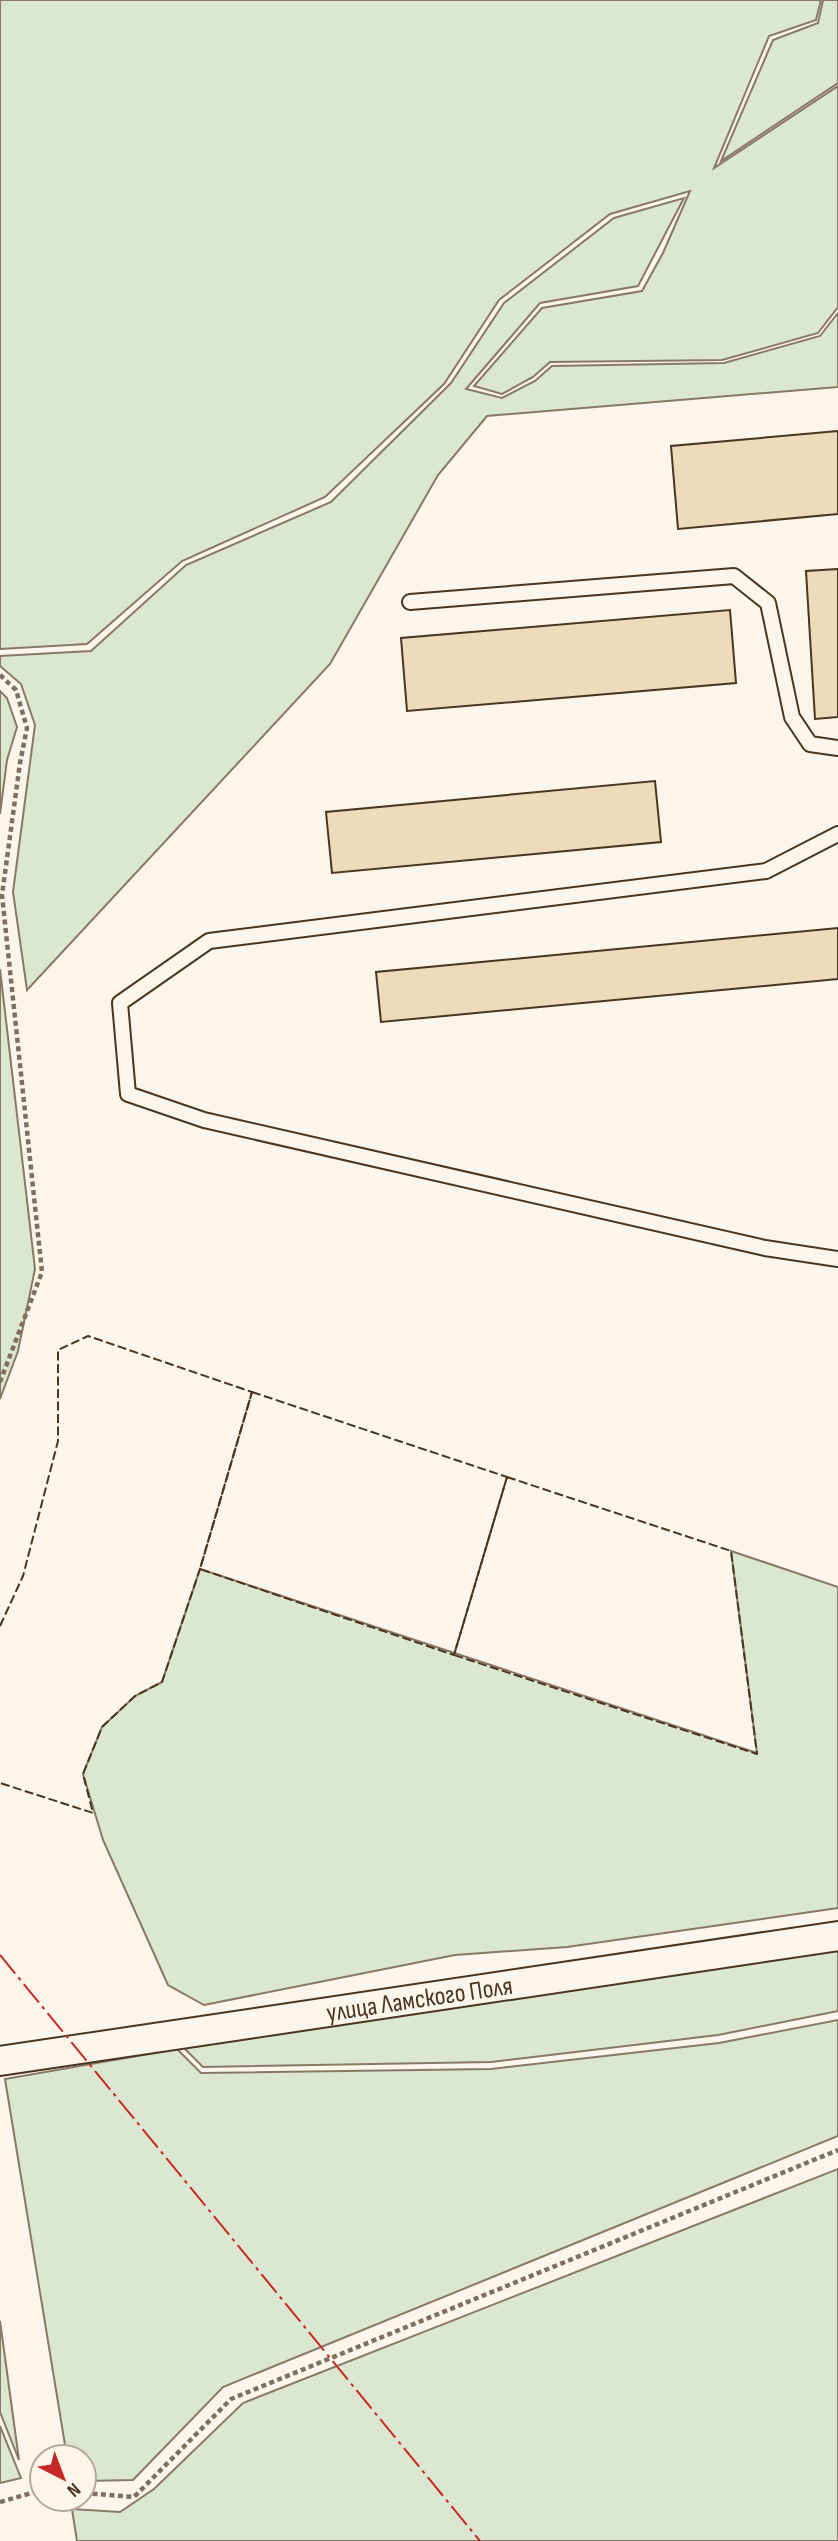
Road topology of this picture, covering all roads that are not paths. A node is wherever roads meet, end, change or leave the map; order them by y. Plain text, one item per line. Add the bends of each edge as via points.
1 (410, 602) dead end
2 (838, 748) edge
3 (838, 834) edge
4 (838, 1259) edge
5 (838, 1936) edge
6 (0, 2061) edge

1 - 2 lane via 734,576 768,603 792,717 810,744
3 - 4 lane via 766,871 209,941 120,1003 128,1094 204,1120 765,1248
5 - 6 street, улица Ламского Поля

